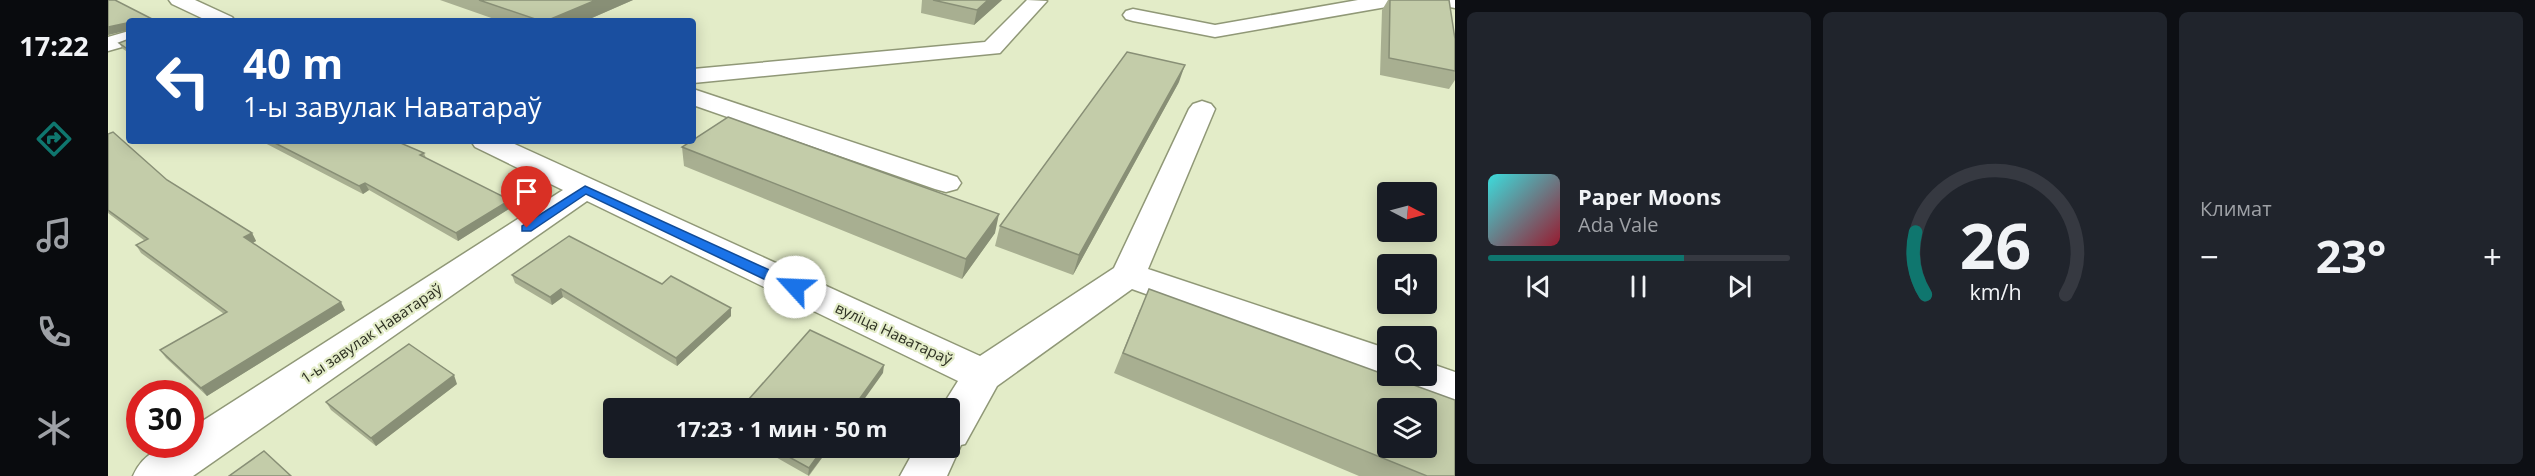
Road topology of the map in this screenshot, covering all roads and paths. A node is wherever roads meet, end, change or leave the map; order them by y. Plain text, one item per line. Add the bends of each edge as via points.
1 (179, 0) edge
2 (1392, 0) edge
3 (1442, 0) edge
4 (1037, 1) edge
5 (1455, 3) edge
6 (1133, 15) dead end
7 (217, 17) edge
8 (126, 39) edge
9 (108, 44) edge
10 (696, 76) edge
11 (696, 98) edge
12 (1202, 109) dead end
13 (505, 144) edge
14 (946, 183) dead end
15 (585, 189) junction
16 (1128, 275) junction
17 (1377, 361) edge
18 (983, 375) junction
19 (1437, 382) edge
20 (1455, 388) edge
21 (960, 414) edge
22 (934, 458) edge
23 (156, 476) edge
24 (923, 476) edge

1 - 7 street
2 - 6 street via 1215,32
3 - 5 street
4 - 10 street via 992,48
8 - 9 street
11 - 14 street
12 - 16 street
13 - 15 street, вуліца Наватараў
15 - 18 street, вуліца Наватараў
15 - 23 street, 1-ы завулак Наватараў
16 - 17 street
16 - 18 street
18 - 21 street
19 - 20 street
22 - 24 street

